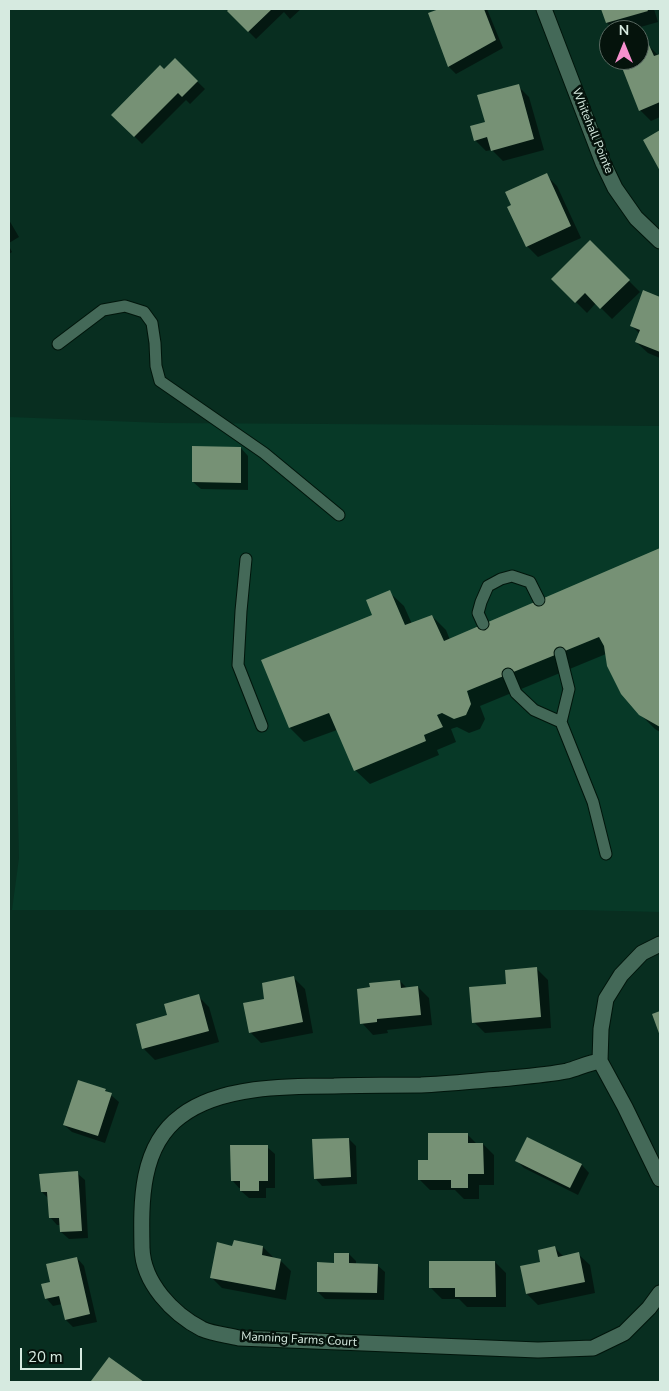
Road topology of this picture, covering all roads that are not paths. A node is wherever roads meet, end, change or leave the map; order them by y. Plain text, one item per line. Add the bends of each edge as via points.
1 (544, 9) edge
2 (660, 241) edge
3 (58, 344) dead end
4 (339, 515) dead end
5 (246, 559) dead end
6 (539, 600) dead end
7 (483, 624) dead end
8 (560, 653) dead end
9 (508, 674) dead end
10 (561, 722) junction
11 (262, 726) dead end
12 (606, 854) dead end
13 (660, 944) edge
14 (600, 1061) junction
15 (660, 1179) edge
16 (660, 1293) edge

1 - 2 street, Whitehall Pointe via 615,188 636,218
3 - 4 lane via 103,310 125,306 144,312 152,324 160,381 264,454
5 - 11 lane via 238,665
6 - 7 lane via 530,582 512,576 501,578 488,586 481,602 478,614
8 - 10 lane via 569,689
9 - 10 lane via 516,693 534,710
10 - 12 lane via 592,802
13 - 14 street via 642,953 621,975 606,998
14 - 15 street
14 - 16 street, Manning Farms Court via 568,1070 502,1078 423,1084 284,1086 236,1093 205,1102 181,1116 163,1133 151,1157 144,1183 142,1257 152,1283 175,1311 204,1330 239,1338 538,1350 593,1348 624,1333

